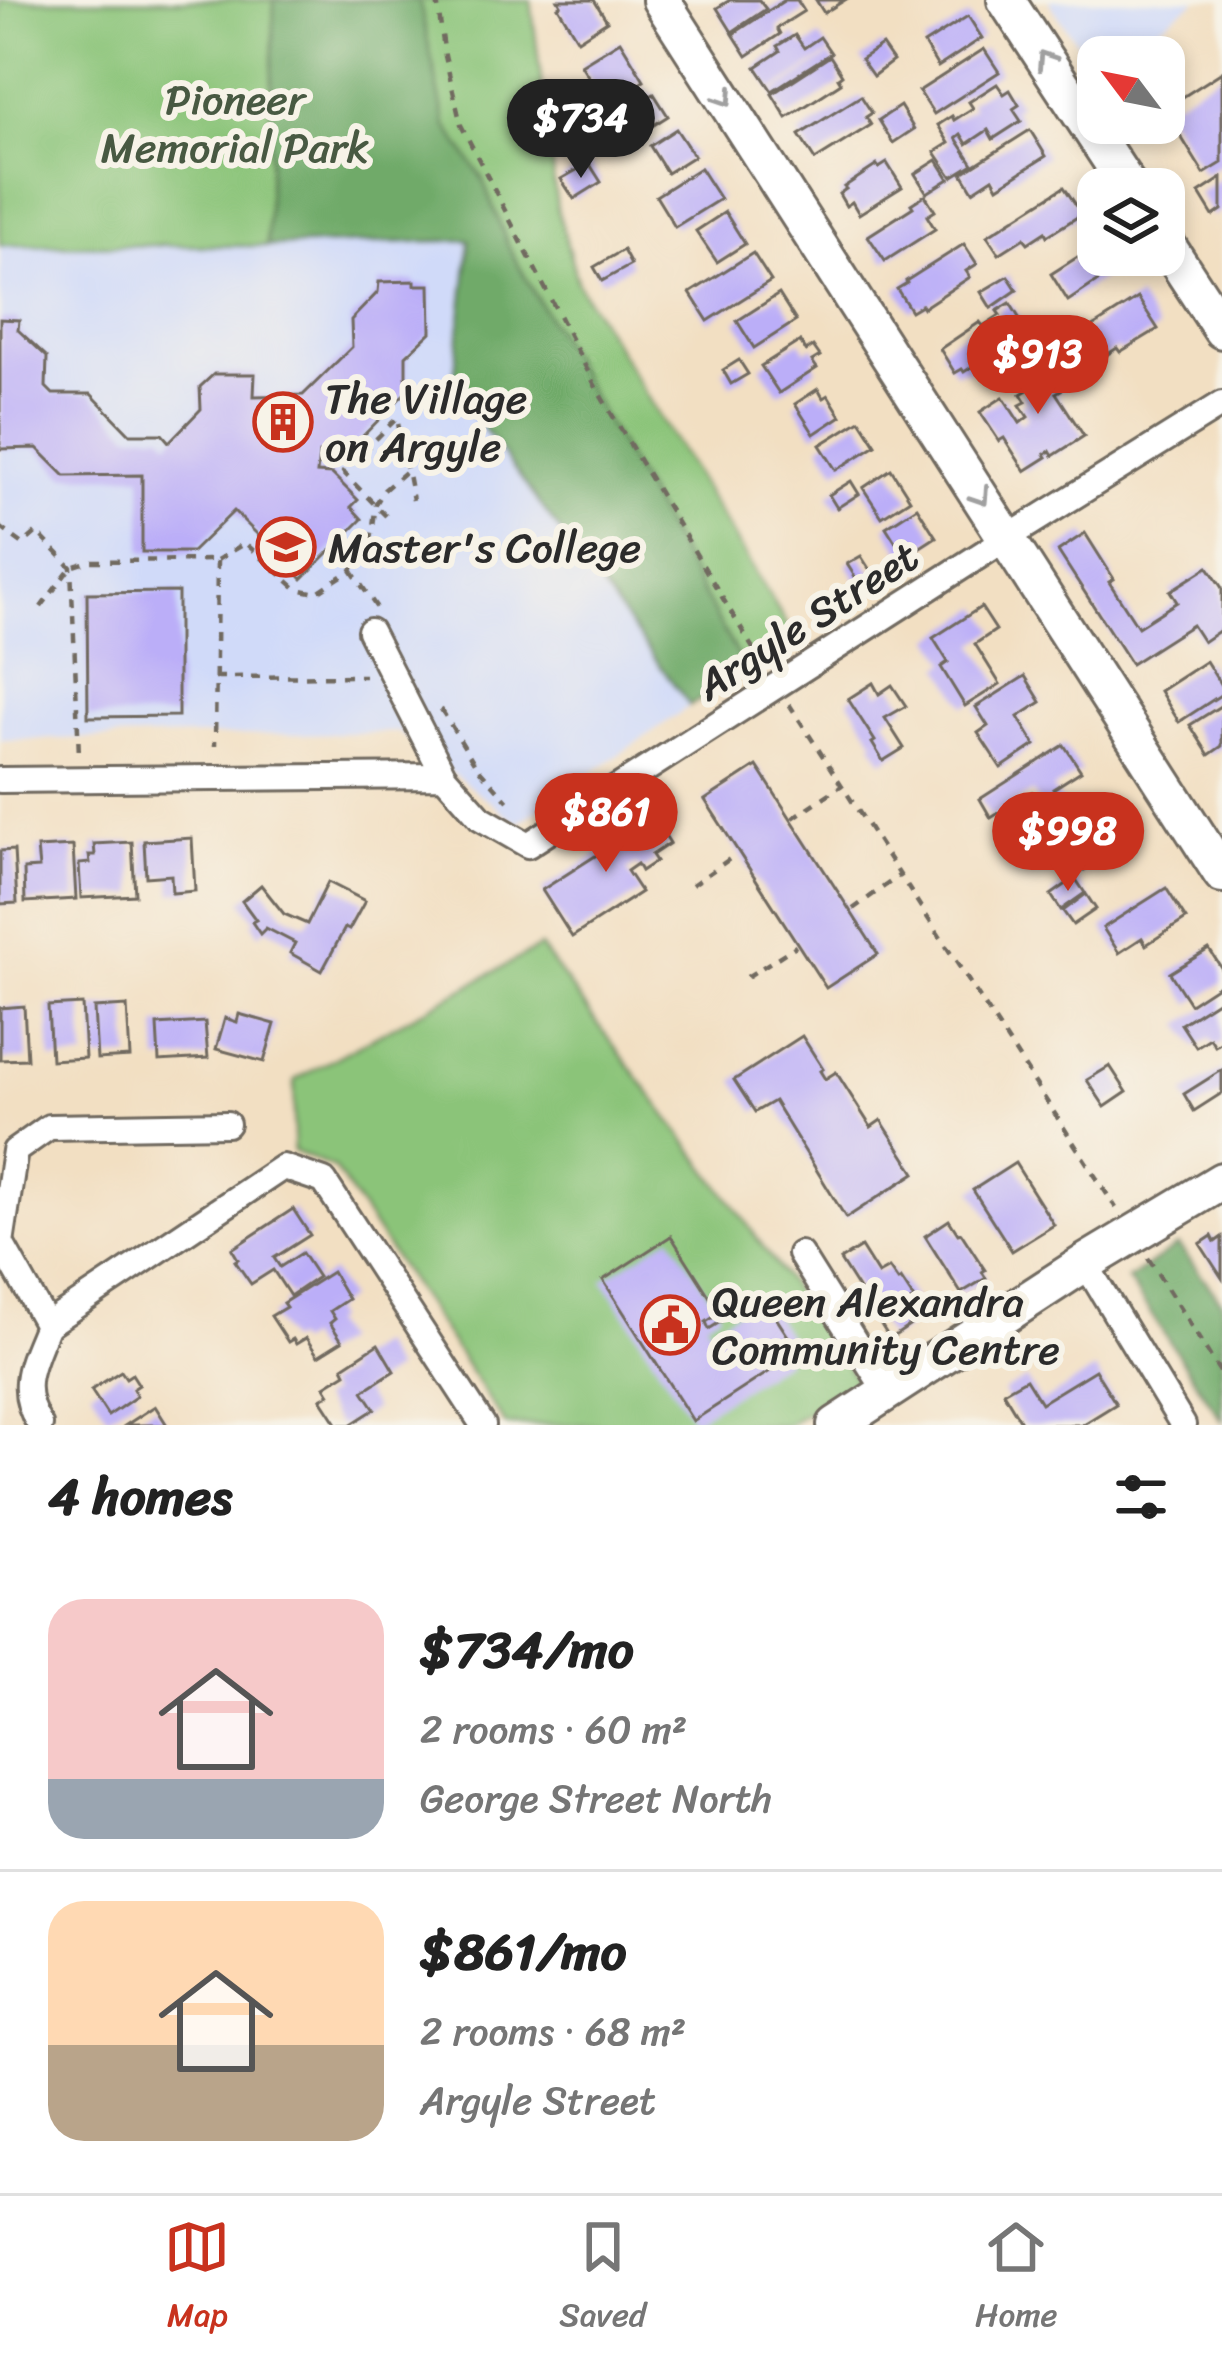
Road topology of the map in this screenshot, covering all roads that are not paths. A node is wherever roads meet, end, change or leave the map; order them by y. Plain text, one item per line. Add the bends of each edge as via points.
1 (662, 0) edge
2 (1006, 0) edge
3 (1116, 168) edge
4 (1185, 273) edge
5 (1222, 329) edge
6 (1222, 404) edge
7 (1007, 538) junction
8 (378, 626) road end
9 (444, 776) junction
10 (0, 780) edge
11 (1222, 874) edge
12 (227, 1124) dead end
13 (1222, 1181) edge
14 (1, 1243) edge
15 (800, 1254) dead end
16 (1085, 1263) junction
17 (47, 1325) junction
18 (887, 1393) junction
19 (40, 1425) edge
20 (483, 1425) edge
21 (836, 1425) edge
22 (1183, 1425) edge

1 -> 7 main road
3 -> 2 main road
4 - 5 main road
6 - 7 street, Argyle Street
7 - 9 street, Argyle Street via 528,845 481,818
7 - 11 main road
8 - 9 street via 389,669
9 - 10 street
12 - 14 street via 50,1126 15,1151
13 - 16 main road
14 - 17 street
15 - 18 street
16 - 18 main road
16 - 22 street
17 - 19 street via 27,1373
17 - 20 street via 283,1167 324,1181
18 - 21 main road

